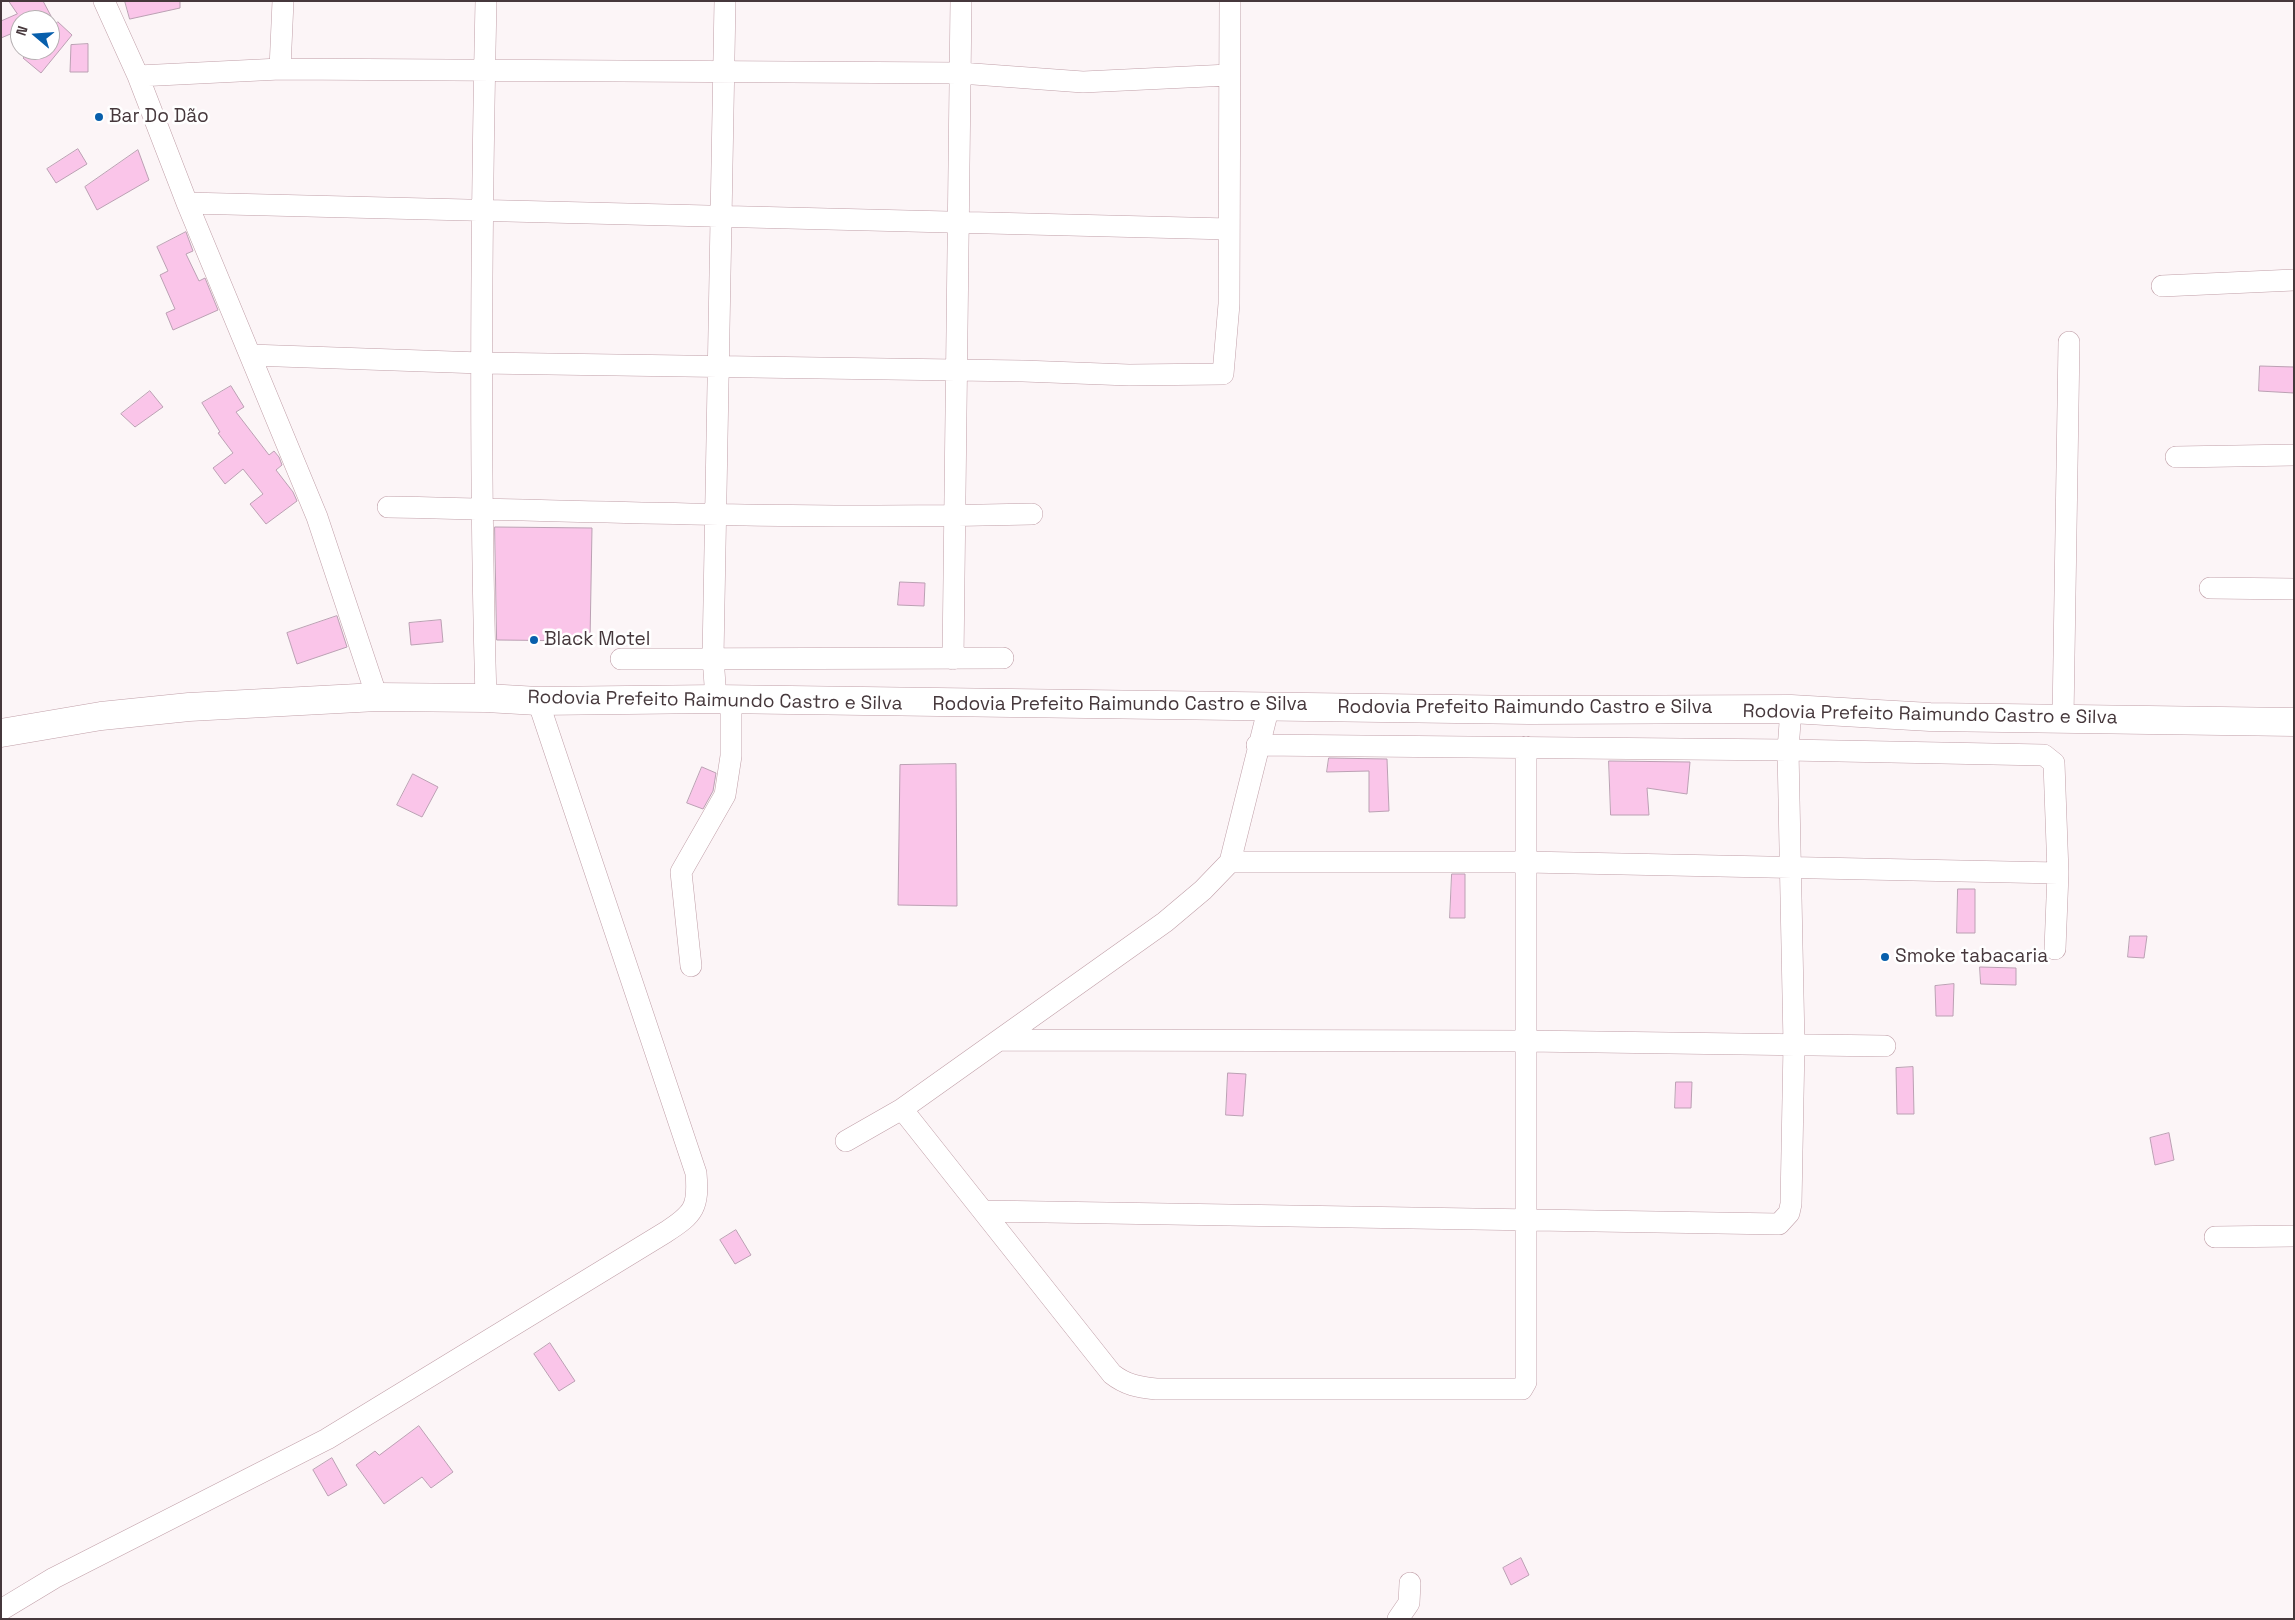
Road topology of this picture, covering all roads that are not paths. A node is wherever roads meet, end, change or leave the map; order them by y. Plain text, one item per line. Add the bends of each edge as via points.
1 (104, 1) edge
2 (282, 1) edge
3 (486, 1) edge
4 (725, 1) edge
5 (961, 1) edge
6 (1230, 1) edge
7 (280, 69) junction
8 (725, 70) junction
9 (484, 71) junction
10 (960, 74) junction
11 (1229, 75) junction
12 (138, 76) junction
13 (186, 203) junction
14 (481, 211) junction
15 (722, 215) junction
16 (958, 223) junction
17 (1228, 229) junction
18 (2294, 280) edge
19 (2162, 286) dead end
20 (2069, 342) dead end
21 (250, 355) junction
22 (481, 363) junction
23 (716, 367) junction
24 (956, 371) junction
25 (2294, 455) edge
26 (2176, 457) dead end
27 (388, 507) dead end
28 (480, 508) junction
29 (715, 514) junction
30 (1032, 514) dead end
31 (954, 516) junction
32 (2210, 588) dead end
33 (2294, 589) edge
34 (713, 657) junction
35 (1003, 658) dead end
36 (622, 659) dead end
37 (953, 659) junction
38 (377, 697) junction
39 (486, 698) junction
40 (723, 700) junction
41 (538, 701) junction
42 (1269, 706) junction
43 (1791, 709) junction
44 (2063, 719) junction
45 (2240, 722) junction
46 (2294, 722) edge
47 (2294, 730) edge
48 (1, 733) edge
49 (1257, 745) junction
50 (1526, 747) junction
51 (1788, 750) junction
52 (1230, 862) junction
53 (1526, 862) junction
54 (1790, 869) junction
55 (2058, 873) junction
56 (2056, 949) dead end
57 (691, 966) dead end
58 (999, 1040) junction
59 (1526, 1040) junction
60 (1794, 1044) junction
61 (1885, 1046) dead end
62 (902, 1109) junction
63 (846, 1142) dead end
64 (985, 1211) junction
65 (1526, 1220) junction
66 (2294, 1236) edge
67 (2215, 1238) dead end
68 (1410, 1583) dead end
69 (1, 1610) edge
70 (1398, 1619) edge

1 - 12 street
2 - 7 street
3 - 9 street
4 - 8 street
5 - 10 street
6 - 11 street
7 - 9 street
7 - 12 street
8 - 9 street
8 - 10 street
8 - 15 street
9 - 14 street
10 - 11 street via 1083,82
10 - 16 street
11 - 17 street
12 - 13 street
13 - 14 street
13 - 21 street
14 - 15 street
14 - 22 street
15 - 16 street
15 - 23 street
16 - 17 street
16 - 24 street
17 - 24 street via 1229,304 1223,374
18 - 19 street
20 - 44 street
21 - 22 street
21 - 38 street via 317,517
22 - 23 street
22 - 28 street
23 - 24 street
23 - 29 street
24 - 31 street
25 - 26 street
27 - 28 street
28 - 29 street
28 - 39 street
29 - 31 street
29 - 34 street
30 - 31 street
31 - 37 street
32 - 33 street
34 - 36 street
34 - 37 street
34 - 40 street
35 - 37 street
38 - 39 main road, Rodovia Prefeito Raimundo Castro e Silva
38 - 48 main road, Rodovia Prefeito Raimundo Castro e Silva via 189,707 101,716
39 - 41 main road, Rodovia Prefeito Raimundo Castro e Silva
40 - 41 main road, Rodovia Prefeito Raimundo Castro e Silva
40 - 42 main road, Rodovia Prefeito Raimundo Castro e Silva
40 - 57 street via 731,756 725,794 681,872
41 - 69 street via 696,1173 698,1196 693,1209 658,1238 326,1439 54,1578
42 - 43 main road, Rodovia Prefeito Raimundo Castro e Silva via 1529,710
42 - 49 street
43 - 44 main road, Rodovia Prefeito Raimundo Castro e Silva via 1930,717
43 - 51 street
44 - 45 main road, Rodovia Prefeito Raimundo Castro e Silva
45 - 46 main road
45 - 47 main road
49 - 50 street
49 - 52 street
50 - 51 street
50 - 53 street
51 - 54 street
51 - 55 street via 2044,755 2054,763
52 - 53 street
52 - 58 street via 1165,922
53 - 54 street
53 - 59 street
54 - 55 street
54 - 60 street
55 - 56 street
58 - 59 street
58 - 62 street
59 - 60 street
59 - 65 street
60 - 61 street
60 - 65 street via 1790,1204 1789,1213 1779,1224
62 - 63 street
62 - 64 street
64 - 65 street
64 - 65 street via 1112,1374 1137,1387 1156,1389 1522,1389 1526,1382
66 - 67 street
68 - 70 street via 1409,1603

